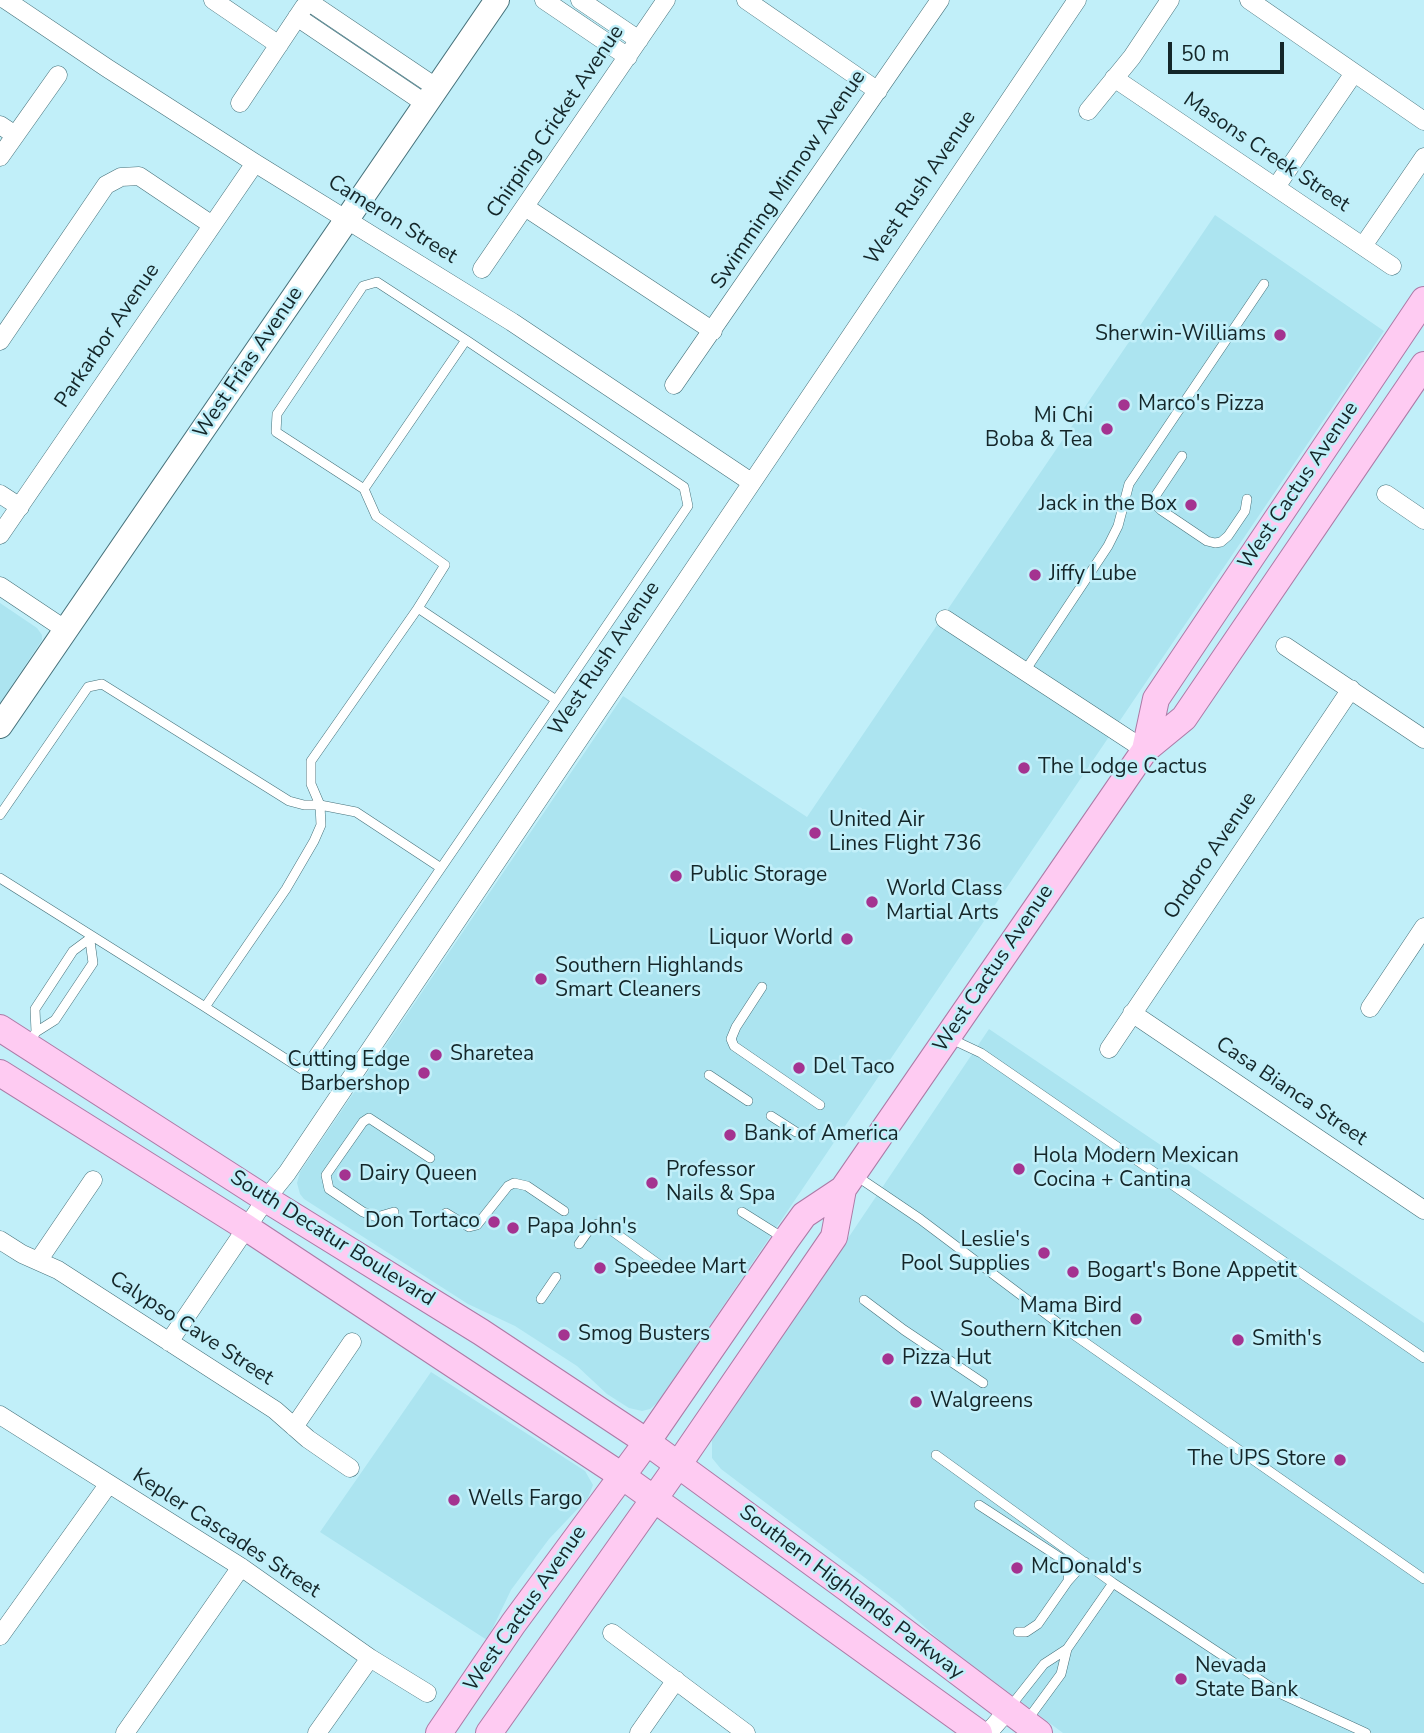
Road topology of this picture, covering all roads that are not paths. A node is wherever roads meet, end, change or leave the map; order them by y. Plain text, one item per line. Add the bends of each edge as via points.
1 (6, 0) edge
2 (213, 0) edge
3 (496, 0) edge
4 (544, 0) edge
5 (666, 0) edge
6 (746, 0) edge
7 (940, 0) edge
8 (1077, 0) edge
9 (1170, 0) edge
10 (1249, 0) edge
11 (308, 1) edge
12 (588, 5) edge
13 (297, 17) junction
14 (583, 27) junction
15 (357, 34) junction
16 (639, 40) junction
17 (279, 45) junction
18 (347, 50) junction
19 (628, 57) junction
20 (1354, 73) junction
21 (58, 75) dead end
22 (1114, 78) junction
23 (878, 92) junction
24 (432, 96) junction
25 (240, 103) dead end
26 (1088, 111) dead end
27 (1424, 121) edge
28 (0, 125) edge
29 (15, 135) junction
30 (0, 157) edge
31 (1424, 157) edge
32 (255, 163) junction
33 (1276, 187) junction
34 (525, 206) junction
35 (348, 219) junction
36 (212, 225) junction
37 (1363, 246) junction
38 (1392, 267) dead end
39 (482, 269) dead end
40 (1264, 284) dead end
41 (1424, 300) edge
42 (713, 331) junction
43 (466, 340) junction
44 (0, 341) edge
45 (1424, 365) edge
46 (674, 385) dead end
47 (1182, 456) dead end
48 (751, 482) junction
49 (364, 489) junction
50 (0, 494) edge
51 (1386, 494) dead end
52 (1247, 499) dead end
53 (20, 507) junction
54 (1424, 520) edge
55 (0, 535) edge
56 (0, 586) edge
57 (418, 608) junction
58 (945, 619) dead end
59 (66, 630) junction
60 (1285, 646) dead end
61 (1025, 671) junction
62 (1351, 689) junction
63 (556, 699) junction
64 (0, 726) edge
65 (1424, 739) edge
66 (1145, 750) junction
67 (320, 805) junction
68 (0, 815) edge
69 (441, 868) junction
70 (0, 878) edge
71 (1424, 927) edge
72 (92, 938) junction
73 (762, 987) dead end
74 (205, 1007) junction
75 (1370, 1008) dead end
76 (1132, 1013) junction
77 (0, 1028) edge
78 (948, 1037) junction
79 (31, 1039) junction
80 (1109, 1049) dead end
81 (0, 1073) edge
82 (709, 1074) dead end
83 (748, 1101) dead end
84 (820, 1105) dead end
85 (771, 1116) dead end
86 (796, 1132) dead end
87 (430, 1158) dead end
88 (93, 1180) dead end
89 (848, 1182) junction
90 (266, 1199) junction
91 (1424, 1210) edge
92 (564, 1211) dead end
93 (394, 1212) dead end
94 (742, 1212) dead end
95 (446, 1213) dead end
96 (247, 1228) junction
97 (0, 1240) edge
98 (786, 1240) junction
99 (579, 1244) dead end
100 (38, 1261) junction
101 (661, 1266) dead end
102 (556, 1277) dead end
103 (541, 1299) dead end
104 (864, 1300) dead end
105 (169, 1342) junction
106 (352, 1342) dead end
107 (1424, 1358) edge
108 (983, 1383) dead end
109 (0, 1415) edge
110 (294, 1427) junction
111 (662, 1454) junction
112 (936, 1455) dead end
113 (350, 1468) dead end
114 (108, 1485) junction
115 (638, 1487) junction
116 (979, 1505) dead end
117 (1084, 1562) junction
118 (241, 1567) junction
119 (1424, 1579) edge
120 (1068, 1581) junction
121 (1113, 1583) junction
122 (1018, 1632) dead end
123 (612, 1633) dead end
124 (0, 1636) edge
125 (1067, 1649) junction
126 (370, 1658) junction
127 (676, 1680) junction
128 (427, 1693) dead end
129 (1022, 1725) edge
130 (125, 1733) edge
131 (317, 1733) edge
132 (439, 1733) edge
133 (489, 1733) edge
134 (639, 1733) edge
135 (746, 1733) edge
136 (979, 1733) edge
137 (988, 1733) edge
138 (1366, 1733) edge

1 - 32 street, Cameron Street
2 - 17 street
3 - 24 street, West Frias Avenue
4 - 14 street
5 - 16 street, Chirping Cricket Avenue
6 - 23 street
7 - 23 street, Swimming Minnow Avenue
8 - 48 street, West Rush Avenue
9 - 22 street
10 - 20 street
11 - 13 street
11 - 15 street
12 - 14 lane
12 - 16 street
13 - 17 street
13 - 18 street
14 - 19 street
15 - 18 lane
15 - 24 street
16 - 19 street, Chirping Cricket Avenue
17 - 25 street
18 - 24 street
19 - 34 street, Chirping Cricket Avenue
20 - 27 street
20 - 33 street
21 - 29 street
22 - 26 street
22 - 33 street, Masons Creek Street
23 - 42 street, Swimming Minnow Avenue
24 - 35 street, West Frias Avenue
28 - 29 street
29 - 30 street
31 - 37 street
32 - 35 street, Cameron Street
32 - 36 street, Parkarbor Avenue
33 - 37 street, Masons Creek Street
34 - 39 street, Chirping Cricket Avenue
34 - 42 street
35 - 48 street, Cameron Street
35 - 59 street, West Frias Avenue
36 - 44 street via 139,176 121,177 106,185
36 - 53 street, Parkarbor Avenue
37 - 38 street, Masons Creek Street
40 - 61 lane via 1129,484 1108,546
41 - 66 main road, West Cactus Avenue via 1156,699
42 - 46 street, Swimming Minnow Avenue
43 - 49 lane
43 - 49 lane via 377,282 363,286 276,414 276,432
43 - 63 lane via 684,487 688,506
45 - 66 main road, West Cactus Avenue via 1184,718
47 - 52 lane via 1156,495 1156,505 1207,541 1221,542 1228,536 1245,511
48 - 90 street, West Rush Avenue
49 - 57 lane via 376,516 446,565
50 - 53 street
51 - 54 street
53 - 55 street, Parkarbor Avenue
56 - 59 street
57 - 63 lane
57 - 67 lane via 311,761 311,784
58 - 61 street
59 - 64 street, West Frias Avenue
60 - 62 street
61 - 66 street
62 - 65 street
62 - 76 street, Ondoro Avenue
63 - 69 lane
66 - 78 main road, West Cactus Avenue
67 - 68 lane via 289,801 102,684 88,687
67 - 69 lane via 356,812
67 - 74 lane via 321,825 314,841
69 - 74 lane via 303,1070
70 - 72 lane
71 - 75 street
72 - 74 lane
72 - 79 lane via 73,951 35,1009
72 - 79 lane via 93,963 55,1020
73 - 84 lane via 736,1027 731,1038 734,1046
76 - 80 street, Ondoro Avenue
76 - 91 street, Casa Bianca Street
77 - 79 main road, South Decatur Boulevard
78 - 89 main road, West Cactus Avenue
78 - 107 lane via 981,1053
79 - 90 main road, South Decatur Boulevard
81 - 96 main road, South Decatur Boulevard
82 - 83 lane
85 - 86 lane
87 - 93 lane via 369,1118 326,1175 329,1189 363,1212 377,1217
88 - 100 street
89 - 98 main road, West Cactus Avenue via 804,1215
89 - 111 main road, West Cactus Avenue via 834,1237
89 - 119 lane via 920,1219 1088,1345
90 - 96 street, West Rush Avenue
90 - 111 main road, South Decatur Boulevard via 481,1332
92 - 95 lane via 527,1186 514,1183 477,1225 469,1227
94 - 98 lane
96 - 105 street, West Rush Avenue
96 - 115 main road, South Decatur Boulevard
97 - 100 street, Calypso Cave Street
98 - 111 main road, West Cactus Avenue
99 - 101 lane via 597,1224
100 - 105 street, Calypso Cave Street
102 - 103 lane
104 - 108 lane
105 - 110 street, Calypso Cave Street
106 - 110 street
109 - 114 street, Kepler Cascades Street
110 - 113 street, Calypso Cave Street
111 - 115 main road, West Cactus Avenue
111 - 115 main road, West Cactus Avenue
111 - 129 main road, Southern Highlands Parkway via 839,1582
112 - 117 lane
114 - 118 street, Kepler Cascades Street
114 - 124 street
115 - 132 main road, West Cactus Avenue via 513,1624
115 - 133 main road, West Cactus Avenue
115 - 136 main road, Southern Highlands Parkway
116 - 120 lane via 1062,1559 1069,1568
117 - 120 lane
117 - 121 lane
118 - 126 street, Kepler Cascades Street
118 - 130 street
120 - 122 lane via 1038,1624
121 - 125 lane
121 - 138 lane via 1281,1695
123 - 127 street
125 - 129 lane via 1061,1674
125 - 129 lane via 1044,1664
126 - 128 street, Kepler Cascades Street
126 - 131 street
127 - 134 street
127 - 135 street
129 - 137 street

